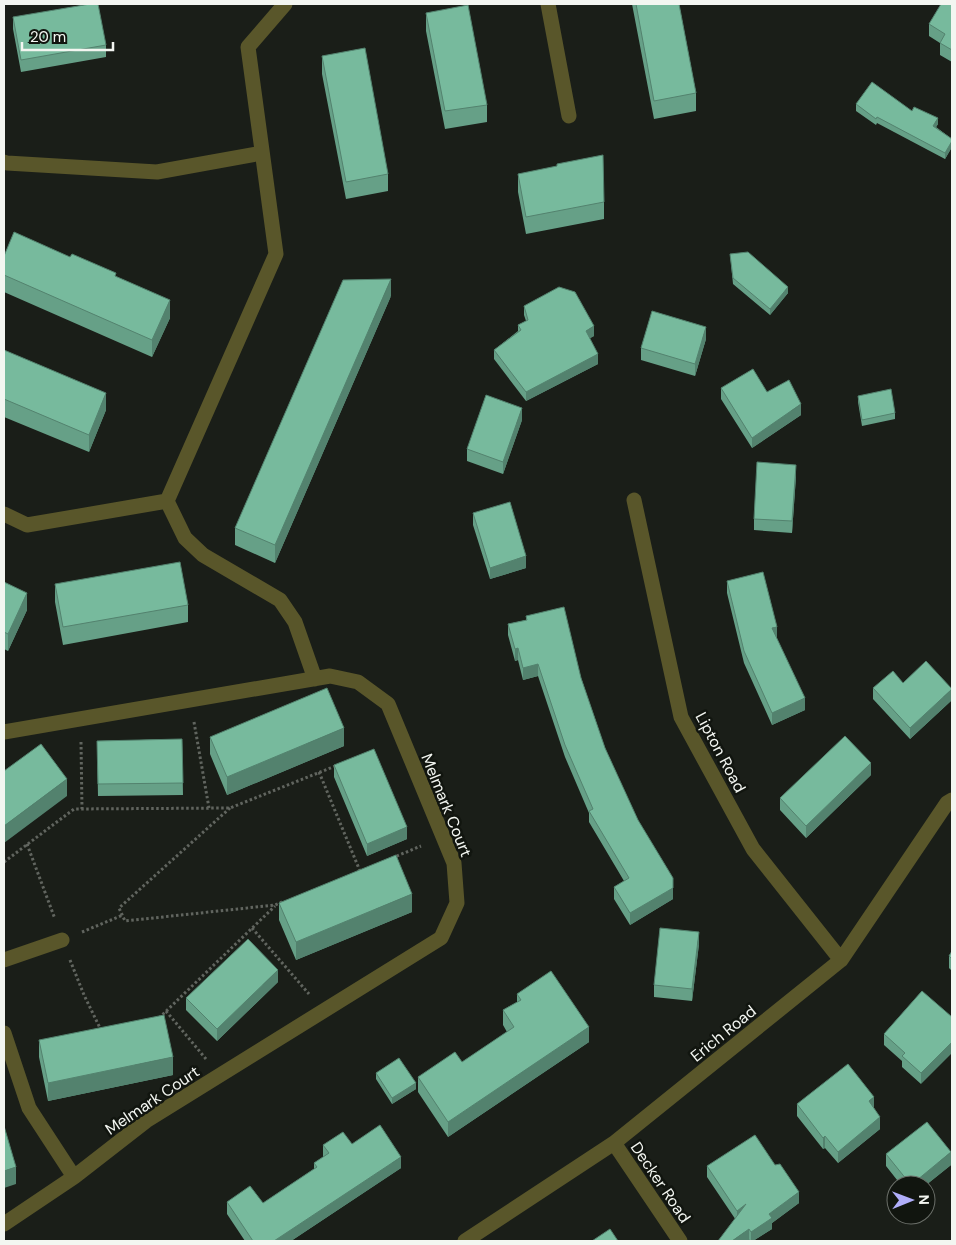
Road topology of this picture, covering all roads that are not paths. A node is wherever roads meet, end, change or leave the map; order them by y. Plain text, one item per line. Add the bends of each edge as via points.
1 (285, 4) edge
2 (548, 4) edge
3 (569, 116) dead end
4 (262, 152) junction
5 (4, 162) edge
6 (167, 500) junction
7 (634, 500) dead end
8 (4, 514) edge
9 (315, 679) junction
10 (4, 732) edge
11 (952, 800) edge
12 (62, 940) road end
13 (4, 960) edge
14 (840, 960) junction
15 (4, 1033) edge
16 (614, 1143) junction
17 (74, 1177) junction
18 (4, 1224) edge
19 (465, 1241) edge
20 (680, 1241) edge

1 - 4 street via 248,47
2 - 3 street
4 - 5 street via 156,172
4 - 6 street via 276,254
6 - 8 street via 27,524
6 - 9 street via 185,538 203,555 280,600 295,622
7 - 14 street, Lipton Road via 681,716 753,849
9 - 10 street, Melmark Court
9 - 17 street, Melmark Court via 330,676 358,682 388,704 454,863 457,903 441,938 146,1120
11 - 14 street, Erich Road
12 - 13 street
14 - 16 street, Erich Road
15 - 17 street via 29,1108
16 - 19 street, Erich Road
16 - 20 street, Decker Road
17 - 18 street, Melmark Court

